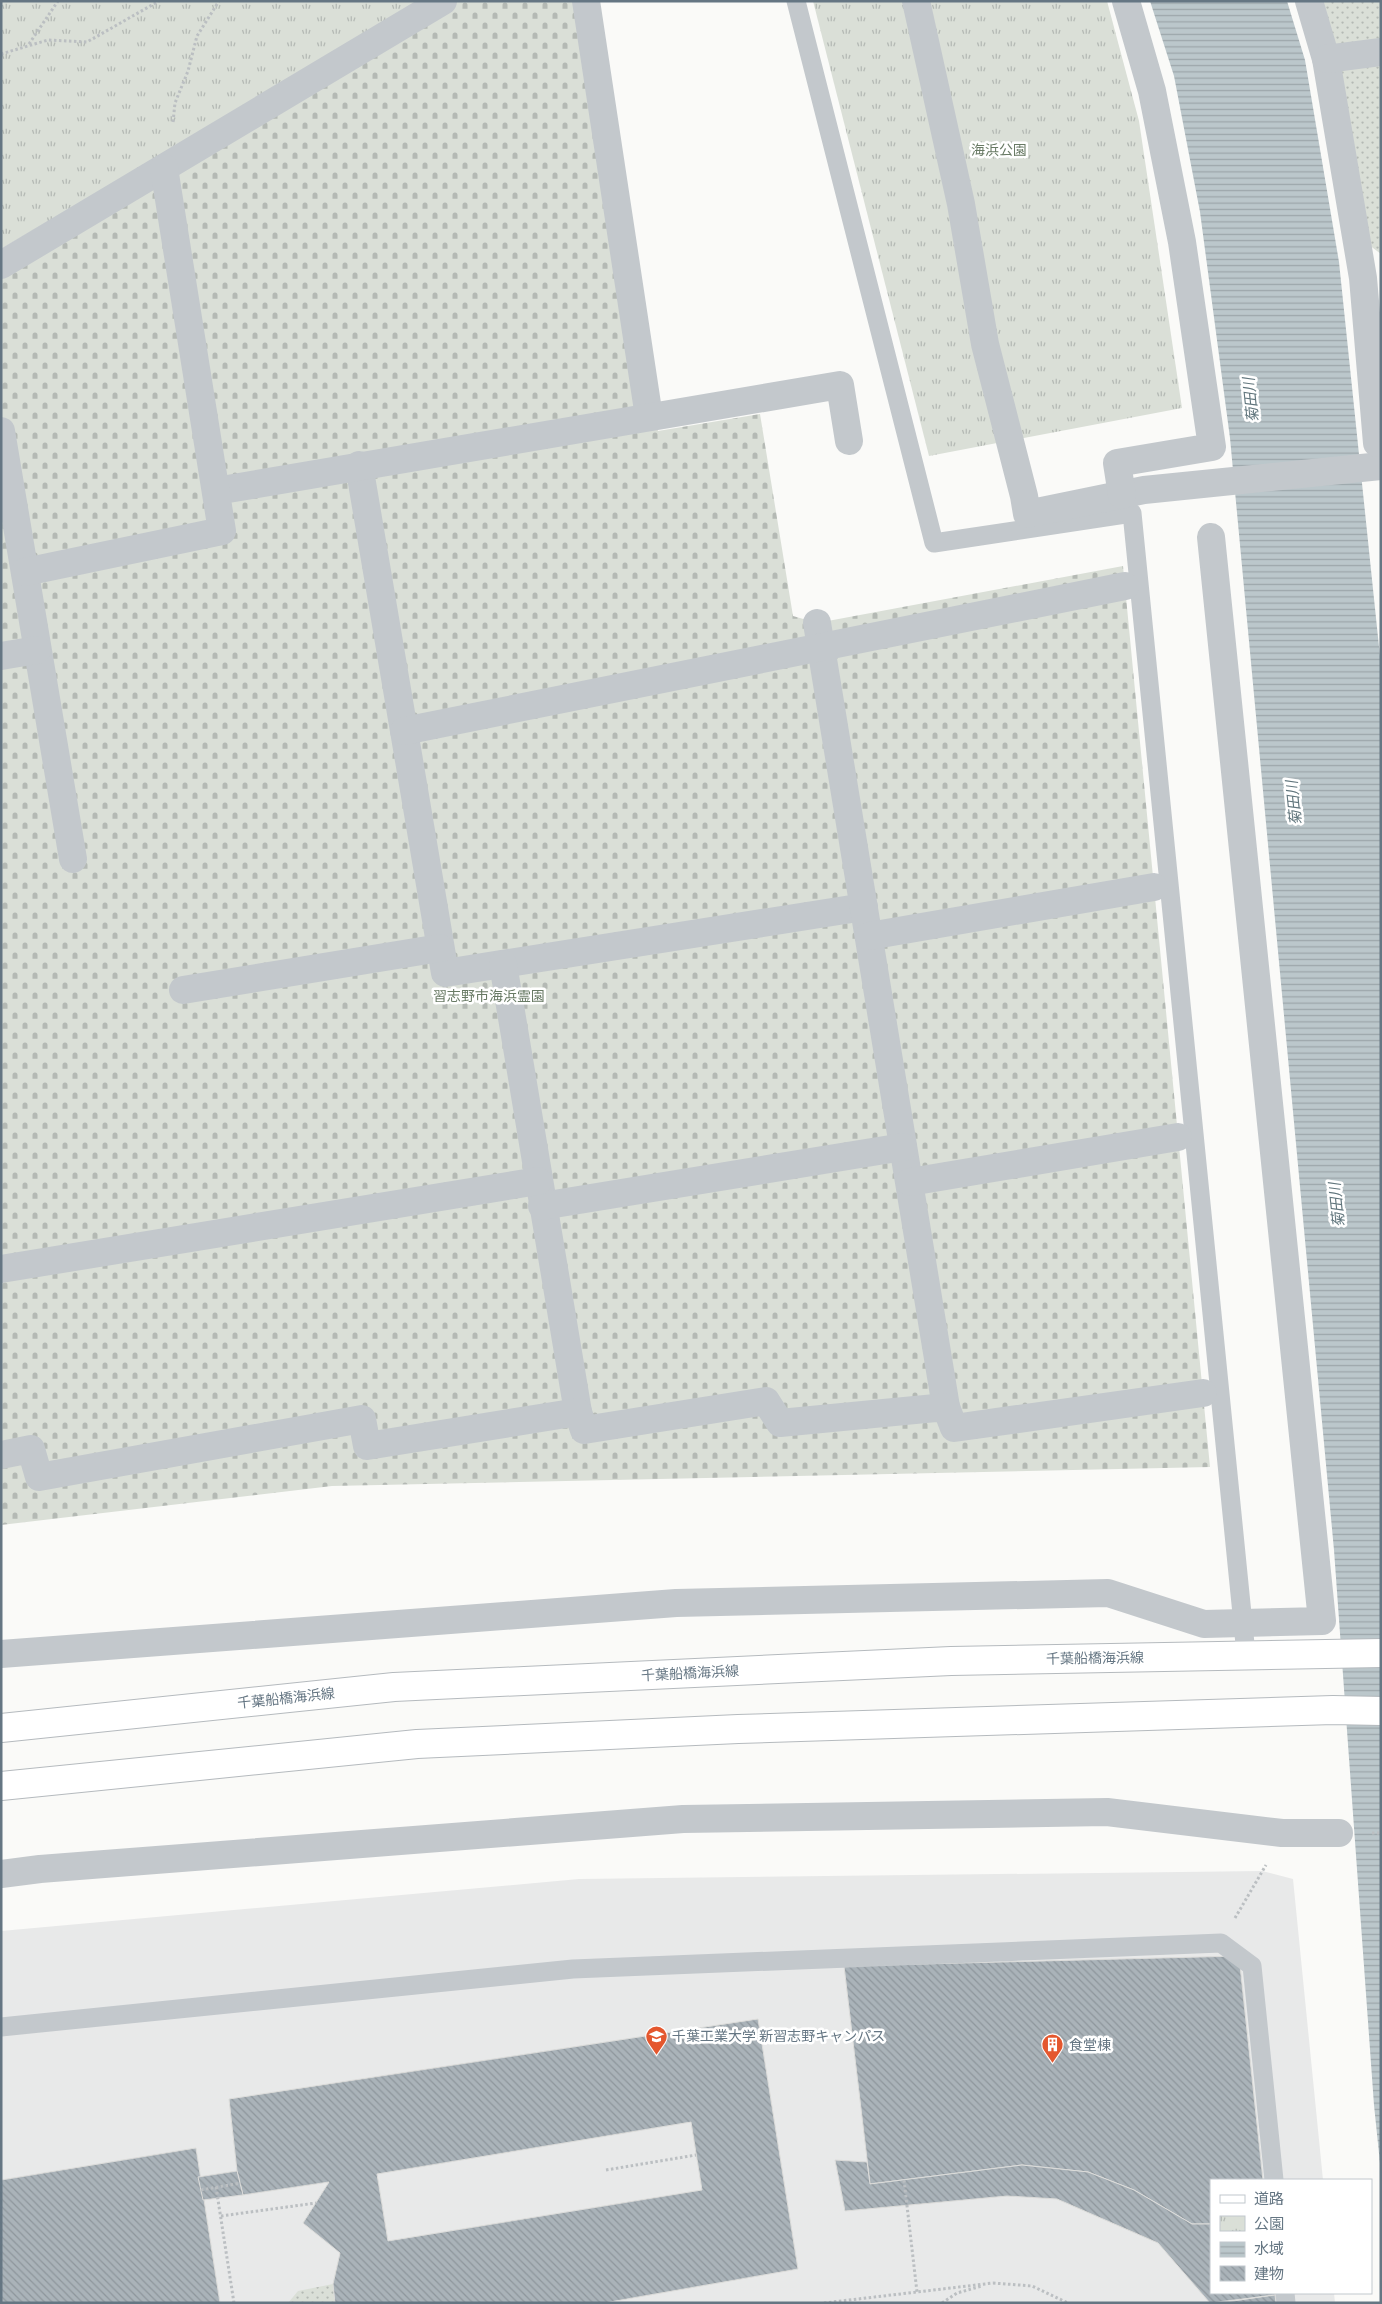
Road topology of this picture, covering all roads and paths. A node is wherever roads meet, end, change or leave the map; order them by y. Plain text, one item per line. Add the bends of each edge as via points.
1 (58, 1) edge
2 (159, 1) edge
3 (219, 1) edge
4 (443, 1) edge
5 (586, 1) edge
6 (796, 1) edge
7 (916, 1) edge
8 (1126, 1) edge
9 (1309, 1) edge
10 (28, 44) junction
11 (1381, 52) edge
12 (1, 54) edge
13 (1326, 59) junction
14 (172, 125) dead end
15 (164, 168) junction
16 (1, 265) edge
17 (1372, 281) edge
18 (649, 417) junction
19 (1, 431) edge
20 (849, 441) dead end
21 (1379, 454) edge
22 (360, 466) junction
23 (216, 491) junction
24 (1133, 493) junction
25 (1210, 537) dead end
26 (24, 572) junction
27 (1125, 586) dead end
28 (819, 635) junction
29 (37, 650) junction
30 (1, 656) edge
31 (404, 731) junction
32 (73, 859) dead end
33 (1154, 887) dead end
34 (864, 907) junction
35 (869, 936) junction
36 (440, 948) junction
37 (503, 964) junction
38 (183, 990) dead end
39 (1178, 1137) dead end
40 (904, 1147) junction
41 (910, 1182) junction
42 (540, 1193) junction
43 (1, 1269) edge
44 (1203, 1393) dead end
45 (946, 1407) junction
46 (578, 1412) junction
47 (1, 1455) edge
48 (1242, 1623) junction
49 (1381, 1653) edge
50 (1, 1654) edge
51 (1246, 1654) junction
52 (1381, 1711) edge
53 (1, 1728) edge
54 (1, 1786) edge
55 (1282, 1833) junction
56 (1339, 1833) dead end
57 (1, 1874) edge
58 (1221, 1943) junction
59 (1, 2027) edge
60 (696, 2155) dead end
61 (606, 2170) dead end
62 (1274, 2179) edge
63 (904, 2180) dead end
64 (240, 2183) dead end
65 (216, 2187) junction
66 (201, 2190) dead end
67 (316, 2203) dead end
68 (221, 2216) junction
69 (994, 2283) junction
70 (916, 2292) junction
71 (234, 2303) edge
72 (824, 2303) edge
73 (942, 2303) edge
74 (1068, 2303) edge

1 - 10 path
2 - 10 path via 87,42 48,40
3 - 14 path via 197,36 188,71 175,102
4 - 15 street
5 - 18 street
6 - 48 lane via 934,543 1132,513
7 - 24 street via 961,204 985,344 1027,514
8 - 24 street via 1152,91 1182,242 1212,447 1117,463
9 - 13 street
10 - 12 path
11 - 13 street
13 - 17 street
15 - 16 street
15 - 23 street
17 - 21 street
18 - 20 street via 840,385
18 - 22 street
19 - 26 street
21 - 24 street
22 - 23 street
22 - 31 street
23 - 26 street via 222,531
25 - 48 street via 1322,1621
26 - 29 street
27 - 28 street
28 - 31 street
28 - 34 street
29 - 30 street
29 - 32 street
31 - 36 street
33 - 35 street
34 - 35 street
34 - 37 street
35 - 40 street
36 - 37 street via 445,974
36 - 38 street
37 - 42 street
39 - 41 street
40 - 41 street
40 - 42 street
41 - 45 street
42 - 43 street
42 - 46 street
44 - 45 street via 954,1428
45 - 46 street via 780,1423 766,1401 584,1430
46 - 47 street via 367,1446 362,1419 39,1477 31,1449
48 - 50 street via 1204,1624 1108,1593 706,1602
48 - 51 lane
49 - 51 main road, 千葉船橋海浜線
51 - 53 main road, 千葉船橋海浜線 via 941,1661 394,1687
52 - 54 main road via 738,1728 417,1744
55 - 56 street
55 - 57 street via 1107,1812 683,1819
55 - 58 path
58 - 59 lane via 573,1969
58 - 62 lane via 1252,1966
60 - 61 path
63 - 70 path
64 - 65 path
65 - 66 path
65 - 68 path
67 - 68 path
68 - 71 path
69 - 70 path
69 - 73 path via 957,2293
69 - 74 path via 1032,2286
70 - 72 path

